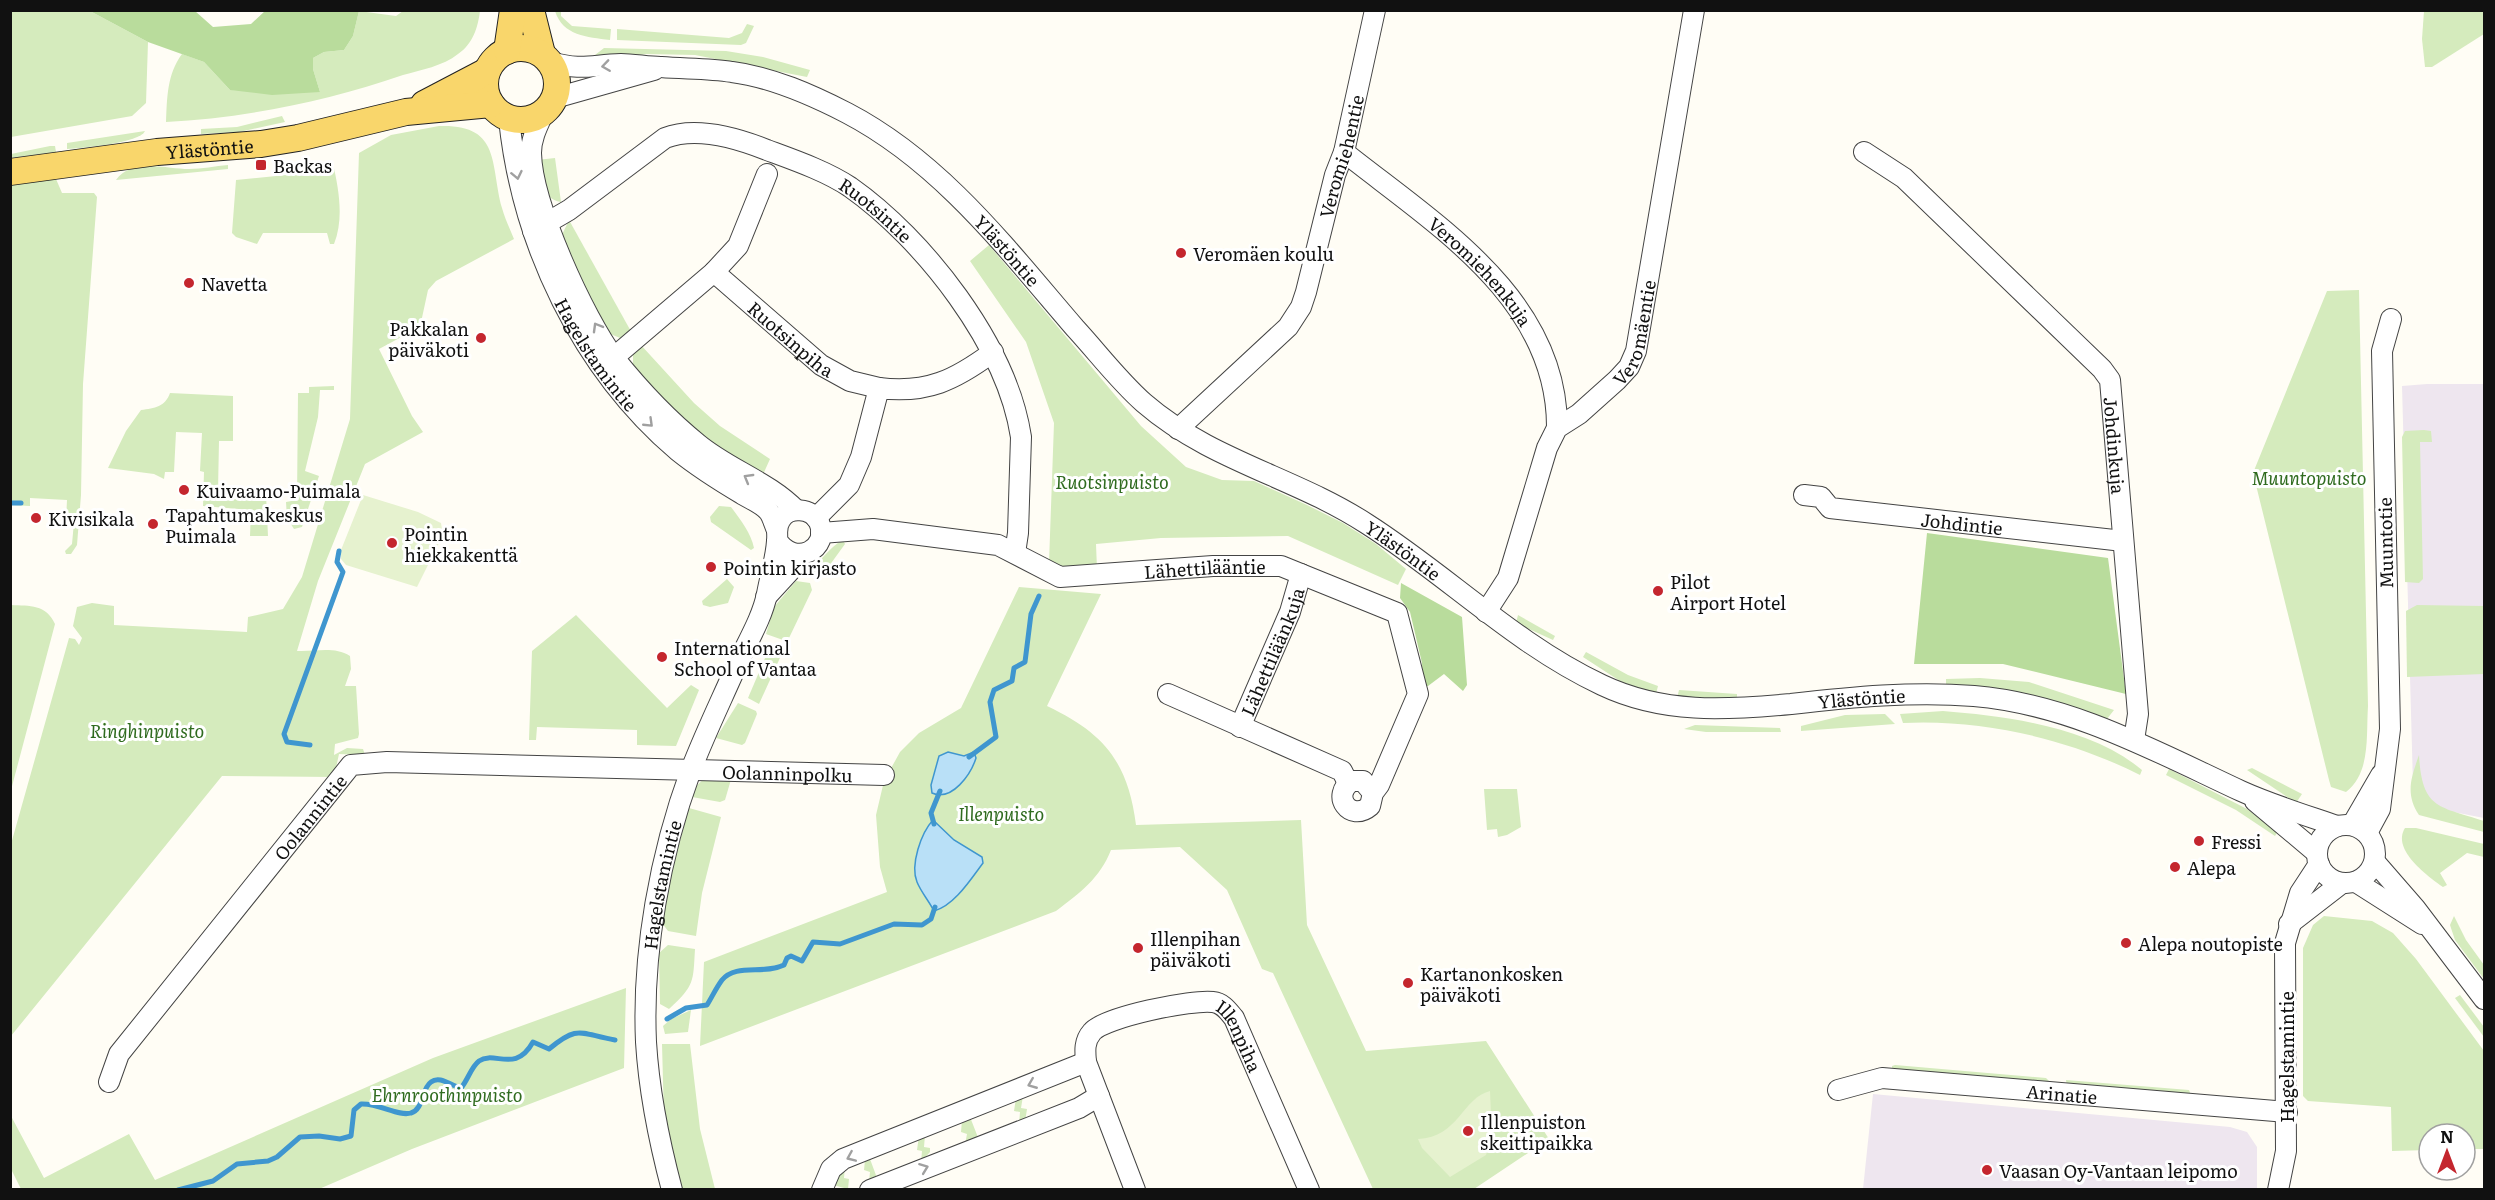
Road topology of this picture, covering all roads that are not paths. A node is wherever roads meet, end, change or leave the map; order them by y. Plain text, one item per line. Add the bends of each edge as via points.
1 (513, 10) edge
2 (531, 10) edge
3 (1375, 10) edge
4 (1694, 10) edge
5 (507, 51) junction
6 (546, 58) junction
7 (662, 68) junction
8 (487, 71) junction
9 (549, 106) junction
10 (500, 111) junction
11 (406, 112) junction
12 (1344, 152) junction
13 (1864, 152) dead end
14 (770, 165) junction
15 (10, 172) edge
16 (540, 227) junction
17 (714, 272) junction
18 (2391, 319) dead end
19 (993, 352) junction
20 (608, 362) junction
21 (879, 388) junction
22 (1557, 428) junction
23 (1178, 429) junction
24 (1804, 495) dead end
25 (796, 510) junction
26 (818, 525) junction
27 (777, 534) junction
28 (2123, 541) junction
29 (1014, 553) junction
30 (798, 555) junction
31 (1301, 574) junction
32 (766, 597) junction
33 (1486, 612) junction
34 (1168, 694) dead end
35 (1240, 727) junction
36 (2134, 740) junction
37 (691, 770) junction
38 (884, 775) dead end
39 (1348, 783) junction
40 (1373, 793) junction
41 (2247, 794) junction
42 (2352, 828) junction
43 (2318, 859) junction
44 (2375, 862) junction
45 (2349, 882) junction
46 (2289, 924) junction
47 (2434, 932) junction
48 (2484, 999) edge
49 (1086, 1062) junction
50 (109, 1082) dead end
51 (1839, 1090) dead end
52 (1099, 1096) junction
53 (2287, 1112) junction
54 (821, 1189) edge
55 (672, 1190) edge
56 (870, 1190) edge
57 (1136, 1190) edge
58 (1309, 1190) edge
59 (2278, 1190) edge

1 - 5 main road
2 - 6 main road
3 - 12 street, Veromiehentie
4 - 22 street, Veromäentie via 1636,351 1617,380
5 - 6 main road via 529,49
5 - 8 main road
7 -> 6 street, Ylästöntie via 620,64 569,67
6 - 9 main road via 557,76
7 - 9 street, Ylästöntie
7 - 23 street, Ylästöntie via 736,72 762,78 851,115 912,157 970,206 1125,385
8 - 10 main road via 486,93
8 - 11 main road, Ylästöntie
9 - 10 main road via 529,120
9 - 16 street, Hagelstamintie via 534,133 531,155
10 - 11 main road, Ylästöntie
10 -> 16 street, Hagelstamintie via 516,173
11 - 15 main road, Ylästöntie via 298,138
12 - 22 street, Veromiehenkuja via 1464,248 1506,290 1531,328 1548,369
12 - 23 street, Veromiehentie via 1301,307 1288,327
13 - 28 street, Johdinkuja via 1904,178 2110,380
14 - 16 street, Ruotsintie via 741,140 675,134
14 - 17 street via 738,246
14 - 19 street, Ruotsintie via 848,186 901,228 945,280
16 - 20 street, Hagelstamintie via 574,324
17 - 20 street
17 - 21 street, Ruotsinpiha via 821,365 850,381
18 - 42 street, Muuntotie via 2382,351 2390,729 2380,809
19 - 21 street, Ruotsinpiha via 948,382 921,388
19 - 29 street, Ruotsintie via 1021,437
25 -> 20 street, Hagelstamintie via 784,498 698,444
20 -> 27 street, Hagelstamintie via 632,405 678,450 769,512
21 - 26 street via 861,457 849,485
22 - 33 street via 1547,448 1508,578
23 - 33 street, Ylästöntie via 1206,447 1364,521
24 - 28 street, Johdintie via 1821,497 1830,508
25 - 26 street via 808,512
25 - 27 street via 782,517
26 - 29 street, Lähettilääntie via 998,545
26 - 30 street via 818,543 809,553
27 - 30 street via 789,553
27 - 32 street, Hagelstamintie
28 - 36 street, Johdinkuja via 2138,714
29 - 31 street, Lähettilääntie via 1060,578 1213,566 1281,566
30 - 32 street, Hagelstamintie via 789,572
31 - 35 street, Lähettiläänkuja via 1290,612
31 - 40 street, Lähettilääntie via 1397,613 1418,694
32 - 37 street, Hagelstamintie
33 - 36 street, Ylästöntie via 1533,646 1593,680 1636,699 1666,705 1714,710 1886,695 1976,696 2025,703
34 - 35 street
35 - 39 street via 1342,771
36 - 41 street, Ylästöntie
37 - 38 street, Oolanninpolku
37 - 50 street, Oolannintie via 387,762 351,765 119,1054
37 - 55 street, Hagelstamintie via 662,878 647,986 646,1041 651,1091
39 - 40 street via 1363,782
39 - 40 street, Lähettilääntie via 1341,798 1352,811 1367,808
41 - 42 street, Ylästöntie
41 - 43 street, Ylästöntie
42 - 43 street via 2324,835
42 - 44 street, Ylästöntie via 2374,843
43 - 45 street, Ylästöntie via 2326,875
43 - 46 street, Hagelstamintie
44 - 45 street via 2370,871
44 - 47 street, Ylästöntie
45 - 46 street
45 - 47 street, Ylästöntie
46 - 53 street, Hagelstamintie via 2285,944
47 - 48 street, Ylästöntie
49 - 52 street
49 -> 54 street via 843,1159 831,1169
49 - 58 street, Illenpiha via 1087,1040 1093,1030 1106,1023 1182,1003 1214,1002 1224,1006 1234,1018
51 - 53 street, Arinatie via 1882,1078
56 -> 52 street via 1079,1108
52 - 57 street
53 - 59 street, Hagelstamintie via 2286,1151

